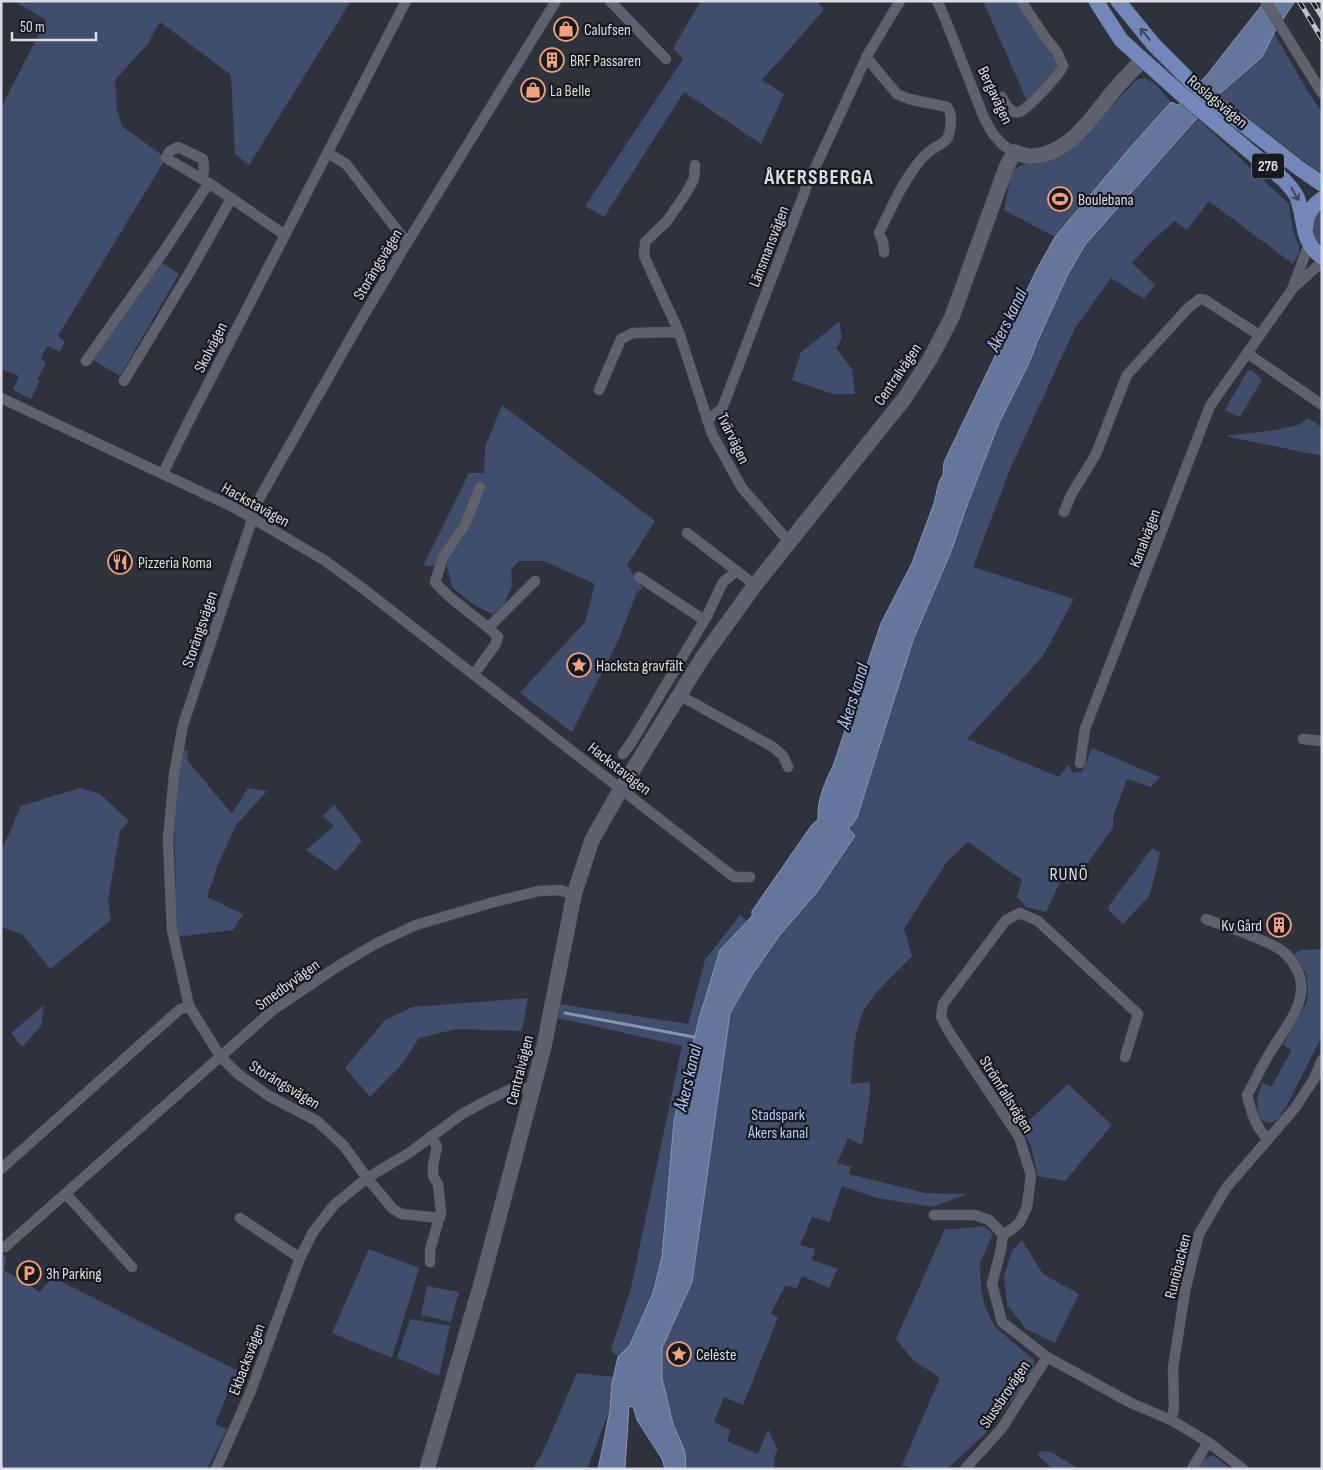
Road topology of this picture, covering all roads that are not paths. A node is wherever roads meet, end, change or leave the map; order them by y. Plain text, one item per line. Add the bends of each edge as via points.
1 (406, 1) edge
2 (556, 1) edge
3 (610, 1) edge
4 (900, 1) edge
5 (937, 1) edge
6 (1021, 1) edge
7 (1096, 1) edge
8 (1118, 1) edge
9 (1265, 1) edge
10 (866, 57) junction
11 (666, 59) dead end
12 (1143, 60) junction
13 (1191, 82) junction
14 (1322, 94) edge
15 (1002, 97) dead end
16 (1014, 152) junction
17 (328, 153) junction
18 (695, 165) dead end
19 (1322, 184) edge
20 (232, 199) junction
21 (1322, 199) edge
22 (285, 235) junction
23 (1307, 238) junction
24 (406, 243) junction
25 (884, 252) dead end
26 (1322, 257) edge
27 (1322, 262) edge
28 (1293, 288) junction
29 (679, 332) junction
30 (1259, 335) junction
31 (1247, 353) junction
32 (86, 361) dead end
33 (124, 381) dead end
34 (598, 390) dead end
35 (2, 401) edge
36 (1322, 406) edge
37 (707, 420) junction
38 (163, 473) junction
39 (480, 486) dead end
40 (1064, 512) dead end
41 (253, 518) junction
42 (687, 533) dead end
43 (790, 543) junction
44 (737, 571) junction
45 (639, 577) dead end
46 (535, 581) dead end
47 (755, 585) junction
48 (704, 620) junction
49 (489, 627) junction
50 (474, 674) junction
51 (679, 695) junction
52 (1304, 739) dead end
53 (1322, 741) edge
54 (623, 754) dead end
55 (1080, 762) dead end
56 (788, 767) dead end
57 (622, 788) junction
58 (750, 877) dead end
59 (574, 895) junction
60 (1206, 919) dead end
61 (189, 1006) junction
62 (220, 1056) junction
63 (1125, 1057) dead end
64 (1322, 1060) edge
65 (532, 1088) junction
66 (431, 1136) junction
67 (1268, 1139) junction
68 (1, 1170) edge
69 (367, 1178) junction
70 (66, 1194) junction
71 (934, 1215) dead end
72 (240, 1218) dead end
73 (440, 1218) junction
74 (1003, 1234) junction
75 (3, 1247) edge
76 (300, 1258) junction
77 (430, 1262) dead end
78 (132, 1267) dead end
79 (1047, 1357) junction
80 (1170, 1420) junction
81 (1208, 1442) junction
82 (216, 1469) edge
83 (427, 1469) edge
84 (965, 1469) edge
85 (1192, 1469) edge
86 (1243, 1469) edge

1 - 17 street, Skolvägen
2 - 24 street, Storängsvägen
3 - 11 street
4 - 10 street, Länsmansvägen
5 - 16 street, Bergavägen via 984,118 993,134
6 - 15 street via 1064,66 1019,112 1013,112 1006,106
7 - 12 main road, Roslagsvägen / 276 via 1121,40
13 -> 8 main road, Roslagsvägen / 276 via 1154,45
9 - 14 street
10 - 25 street via 897,94 947,107 951,115 946,141 919,163 894,201 879,234
10 - 37 street, Länsmansvägen via 808,183 722,408
12 - 13 main road via 1154,59 1177,78
12 - 16 street via 1067,142 1044,154 1029,156
12 -> 23 main road, Roslagsvägen / 276 via 1284,180 1298,198
13 - 19 main road, Roslagsvägen / 276
16 - 43 street, Centralvägen via 952,317 930,359 904,399
17 - 22 street, Skolvägen
17 - 24 street via 346,164
18 - 29 street, Tvärvägen via 694,179 684,195 667,221 645,242 644,256
20 - 22 street
20 - 32 street via 206,181 164,251
20 - 33 street
21 - 23 main road via 1311,208 1306,218
22 - 38 street, Skolvägen
23 - 26 main road via 1316,254
23 - 28 street, Kanalvägen
24 - 41 street, Storängsvägen via 255,506
27 - 28 street, Kanalvägen
28 - 30 street, Kanalvägen
29 - 34 street via 633,333 621,339
29 - 37 street, Tvärvägen
30 - 31 street, Kanalvägen
30 - 40 street via 1205,300 1200,299 1188,308 1127,375 1096,454
31 - 36 street
31 - 55 street, Kanalvägen via 1210,406 1085,729
35 - 38 street, Hackstavägen
37 - 43 street, Tvärvägen via 742,488
38 - 41 street, Hackstavägen
39 - 49 street via 465,525 443,557 435,582
41 - 50 street, Hackstavägen via 324,560
41 - 61 street, Storängsvägen via 183,725 174,775 168,840 171,920
42 - 44 street
43 - 47 street, Centralvägen
44 - 47 street
44 - 48 street via 722,582
45 - 48 street
46 - 49 street
47 - 51 street, Centralvägen
48 - 54 street
49 - 50 street via 498,637
50 - 57 street, Hackstavägen
51 - 56 street via 773,747 783,756
51 - 57 street, Centralvägen
52 - 53 street
57 - 58 street, Hackstavägen via 734,877
57 - 59 street, Centralvägen via 592,840
59 - 62 street, Smedbyvägen via 560,890 539,891 416,925 335,968 274,1010
59 - 65 street, Centralvägen via 544,1046
60 - 67 street via 1279,949 1293,961 1302,976 1298,1007 1247,1094 1253,1118
61 - 62 street, Storängsvägen
61 - 68 street via 179,1010
62 - 69 street, Storängsvägen via 238,1074 269,1096 317,1121 344,1146
62 - 70 street, Smedbyvägen
63 - 74 street, Strömfallsvägen via 1138,1014 1038,921 1020,913 1006,920 943,1004 941,1018 1019,1137 1031,1175 1027,1207 1020,1222
64 - 67 street, Runöbacken via 1295,1108
65 - 66 street, Ekbacksvägen via 511,1089 462,1114
65 - 83 street, Centralvägen via 483,1277
66 - 69 street, Ekbacksvägen
66 - 73 street via 437,1147 432,1165 438,1184
67 - 80 street, Runöbacken via 1226,1188 1199,1234 1173,1368 1174,1408
69 - 73 street via 402,1214
69 - 76 street, Ekbacksvägen via 334,1205 313,1232
70 - 75 street, Smedbyvägen
70 - 78 street
71 - 74 street via 975,1215 989,1220
72 - 76 street
73 - 77 street via 430,1250
74 - 79 street via 992,1284 1002,1322
76 - 82 street, Ekbacksvägen via 250,1392
79 - 80 street via 1131,1403
79 - 84 street, Slussbrovägen via 1002,1428
80 - 81 street
81 - 85 street
81 - 86 street

